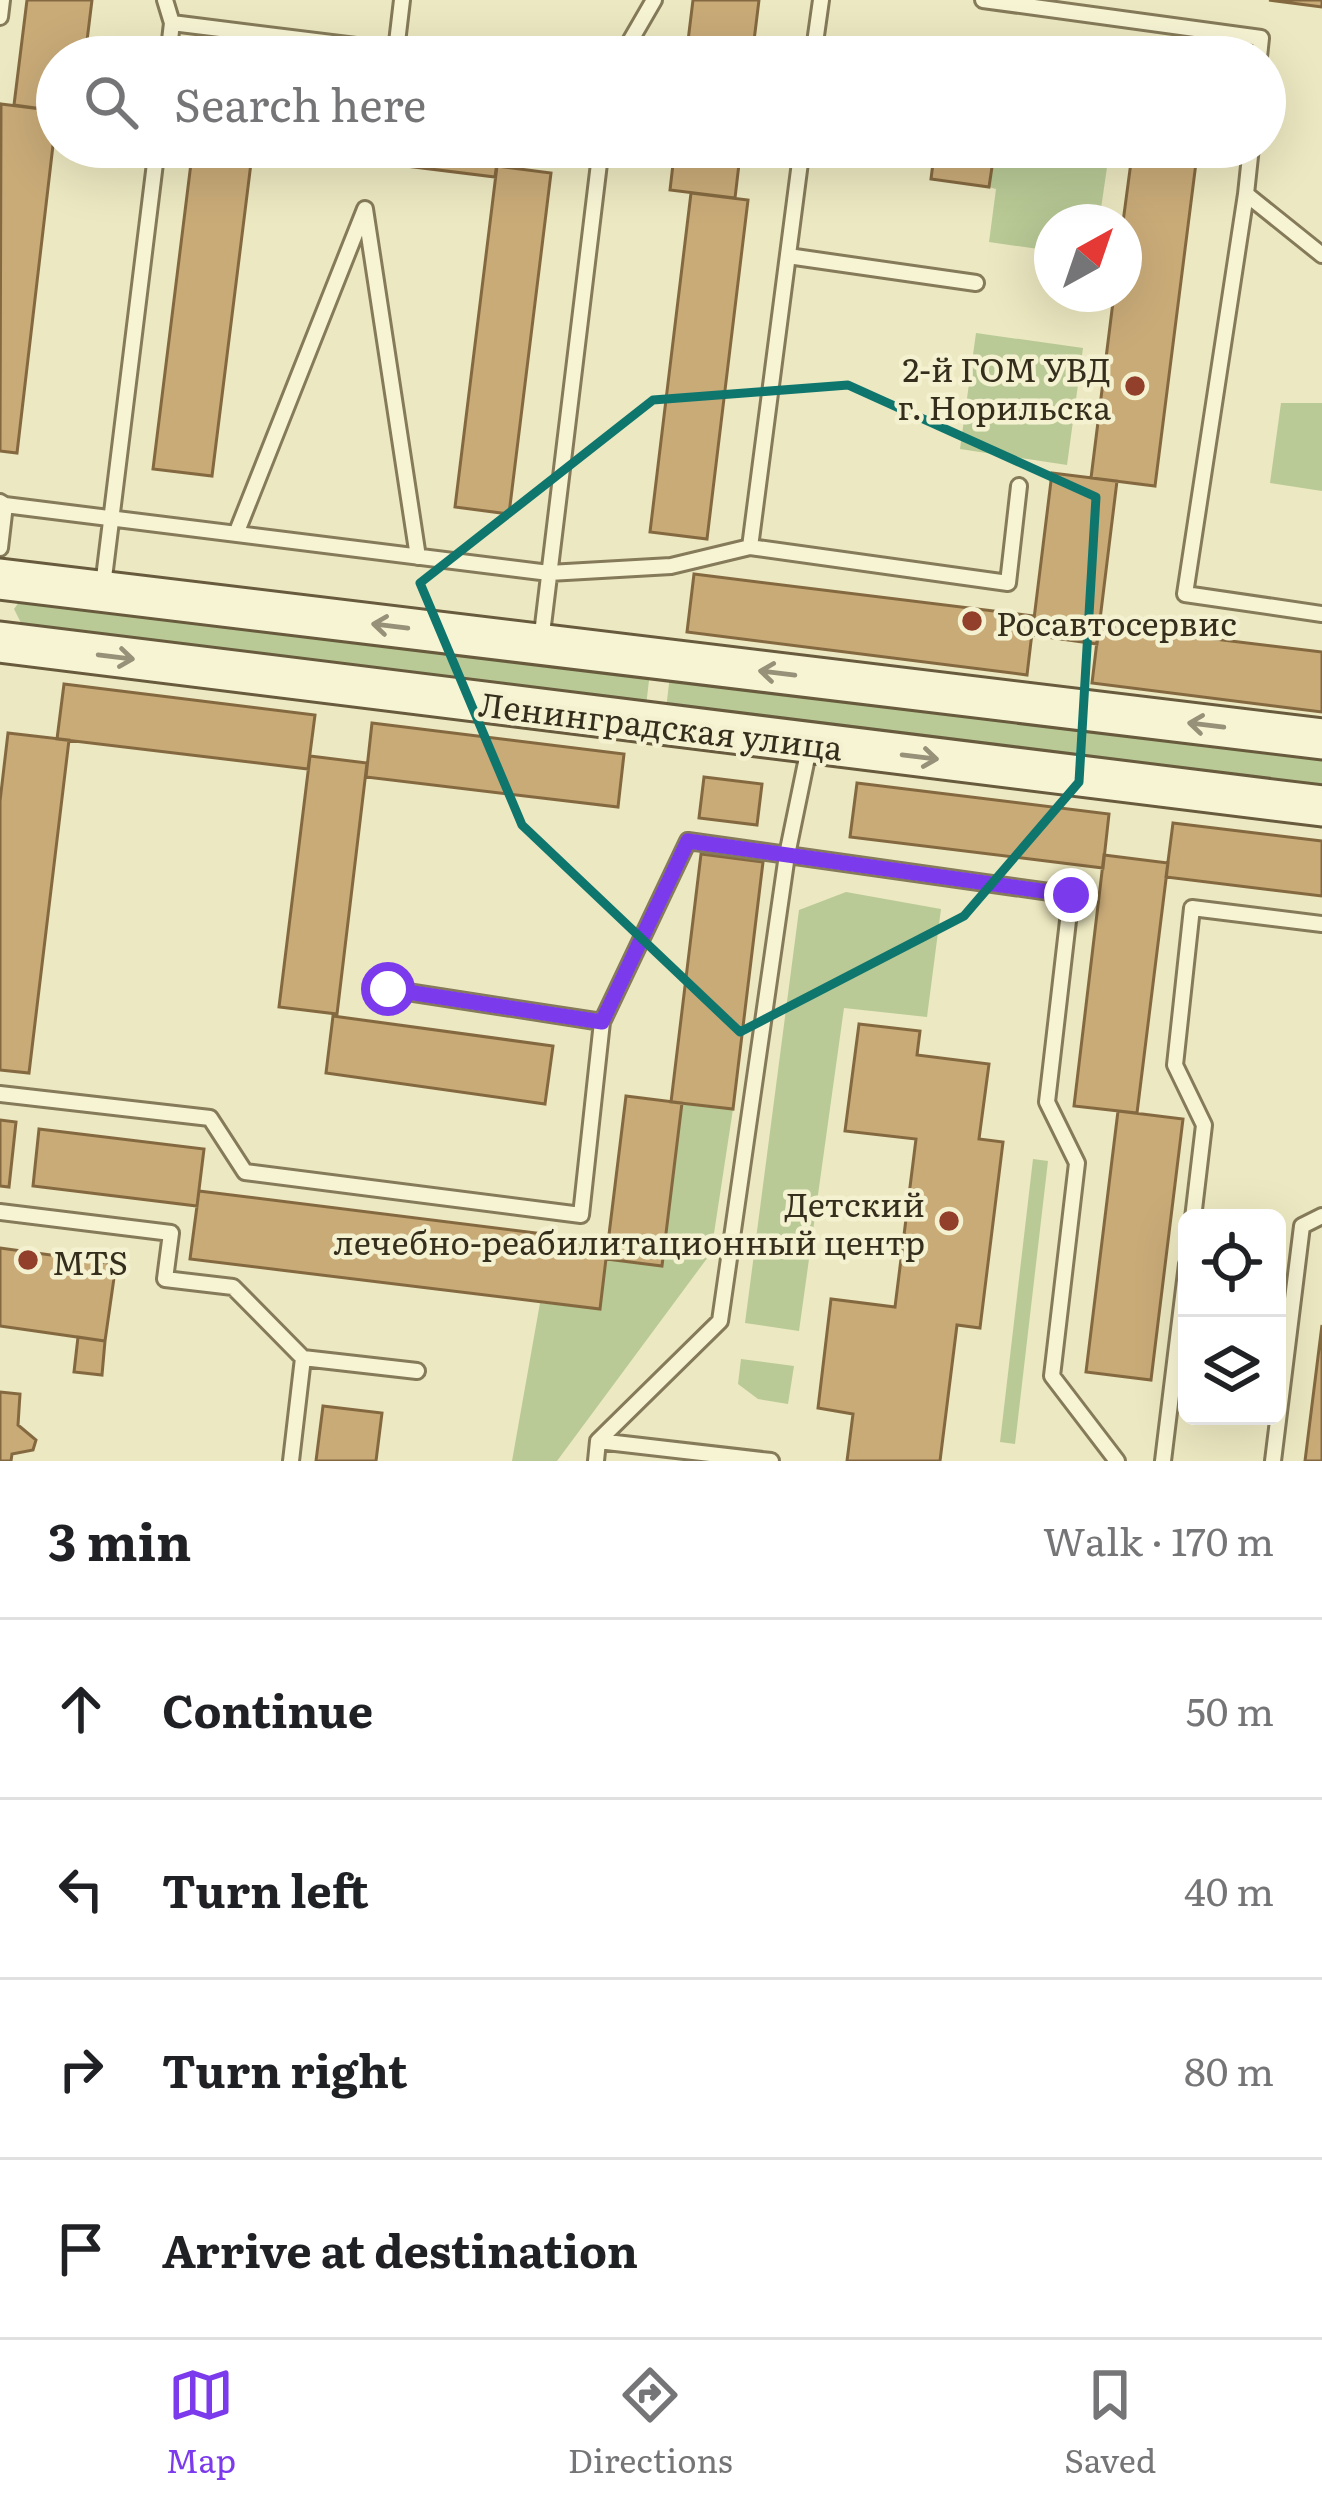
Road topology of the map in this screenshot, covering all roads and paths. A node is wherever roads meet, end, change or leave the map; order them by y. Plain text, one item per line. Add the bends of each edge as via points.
1 (2, 0) edge
2 (165, 0) edge
3 (402, 0) edge
4 (654, 0) edge
5 (821, 0) edge
6 (982, 0) edge
7 (0, 17) edge
8 (172, 23) junction
9 (170, 36) edge
10 (276, 36) edge
11 (398, 36) edge
12 (633, 36) edge
13 (816, 36) edge
14 (1246, 36) edge
15 (154, 168) edge
16 (598, 168) edge
17 (799, 168) edge
18 (1249, 168) edge
19 (1246, 194) junction
20 (1322, 255) edge
21 (788, 256) junction
22 (976, 283) dead end
23 (1019, 486) dead end
24 (2, 503) edge
25 (111, 518) junction
26 (236, 534) junction
27 (750, 547) junction
28 (0, 548) edge
29 (418, 556) junction
30 (549, 573) junction
31 (0, 579) edge
32 (102, 591) junction
33 (1322, 614) edge
34 (0, 643) edge
35 (541, 644) junction
36 (1322, 739) edge
37 (810, 743) junction
38 (1322, 806) edge
39 (788, 855) junction
40 (1322, 924) edge
41 (388, 989) dead end
42 (602, 1022) junction
43 (0, 1094) edge
44 (1194, 1209) edge
45 (0, 1212) edge
46 (1322, 1216) edge
47 (1181, 1317) edge
48 (304, 1358) junction
49 (417, 1371) dead end
50 (598, 1441) junction
51 (291, 1461) edge
52 (596, 1461) edge
53 (771, 1461) edge
54 (1118, 1461) edge
55 (1163, 1461) edge
56 (1273, 1461) edge

1 - 7 lane
2 - 8 lane
3 - 11 lane
4 - 12 lane
5 - 13 lane
6 - 14 lane
8 - 9 lane
8 - 10 lane
15 - 25 lane
16 - 30 lane
17 - 21 lane
18 - 19 lane
19 - 20 lane
19 - 33 lane via 1185,594
21 - 22 lane
21 - 27 lane
23 - 27 lane via 1008,583
24 - 25 lane
24 - 28 lane
25 - 26 lane
25 - 32 lane
26 - 29 lane
26 - 29 lane via 365,209
27 - 30 lane via 671,566
29 - 30 lane
30 - 35 lane
31 - 32 street, Ленинградская улица
35 -> 32 street, Ленинградская улица
34 -> 37 street, Ленинградская улица
36 -> 35 street, Ленинградская улица
37 -> 38 street, Ленинградская улица
37 - 39 lane
39 - 42 lane via 688,841
39 - 50 lane via 720,1322
39 - 54 lane via 1071,895 1047,1102 1077,1163 1052,1376
40 - 44 lane via 1192,908 1175,1065 1204,1125
41 - 42 lane
42 - 43 lane via 581,1215 245,1172 210,1118
45 - 48 lane via 171,1233 165,1279 233,1287
46 - 56 lane via 1302,1226
47 - 55 lane
48 - 49 lane
48 - 51 lane
50 - 52 lane
50 - 53 lane

